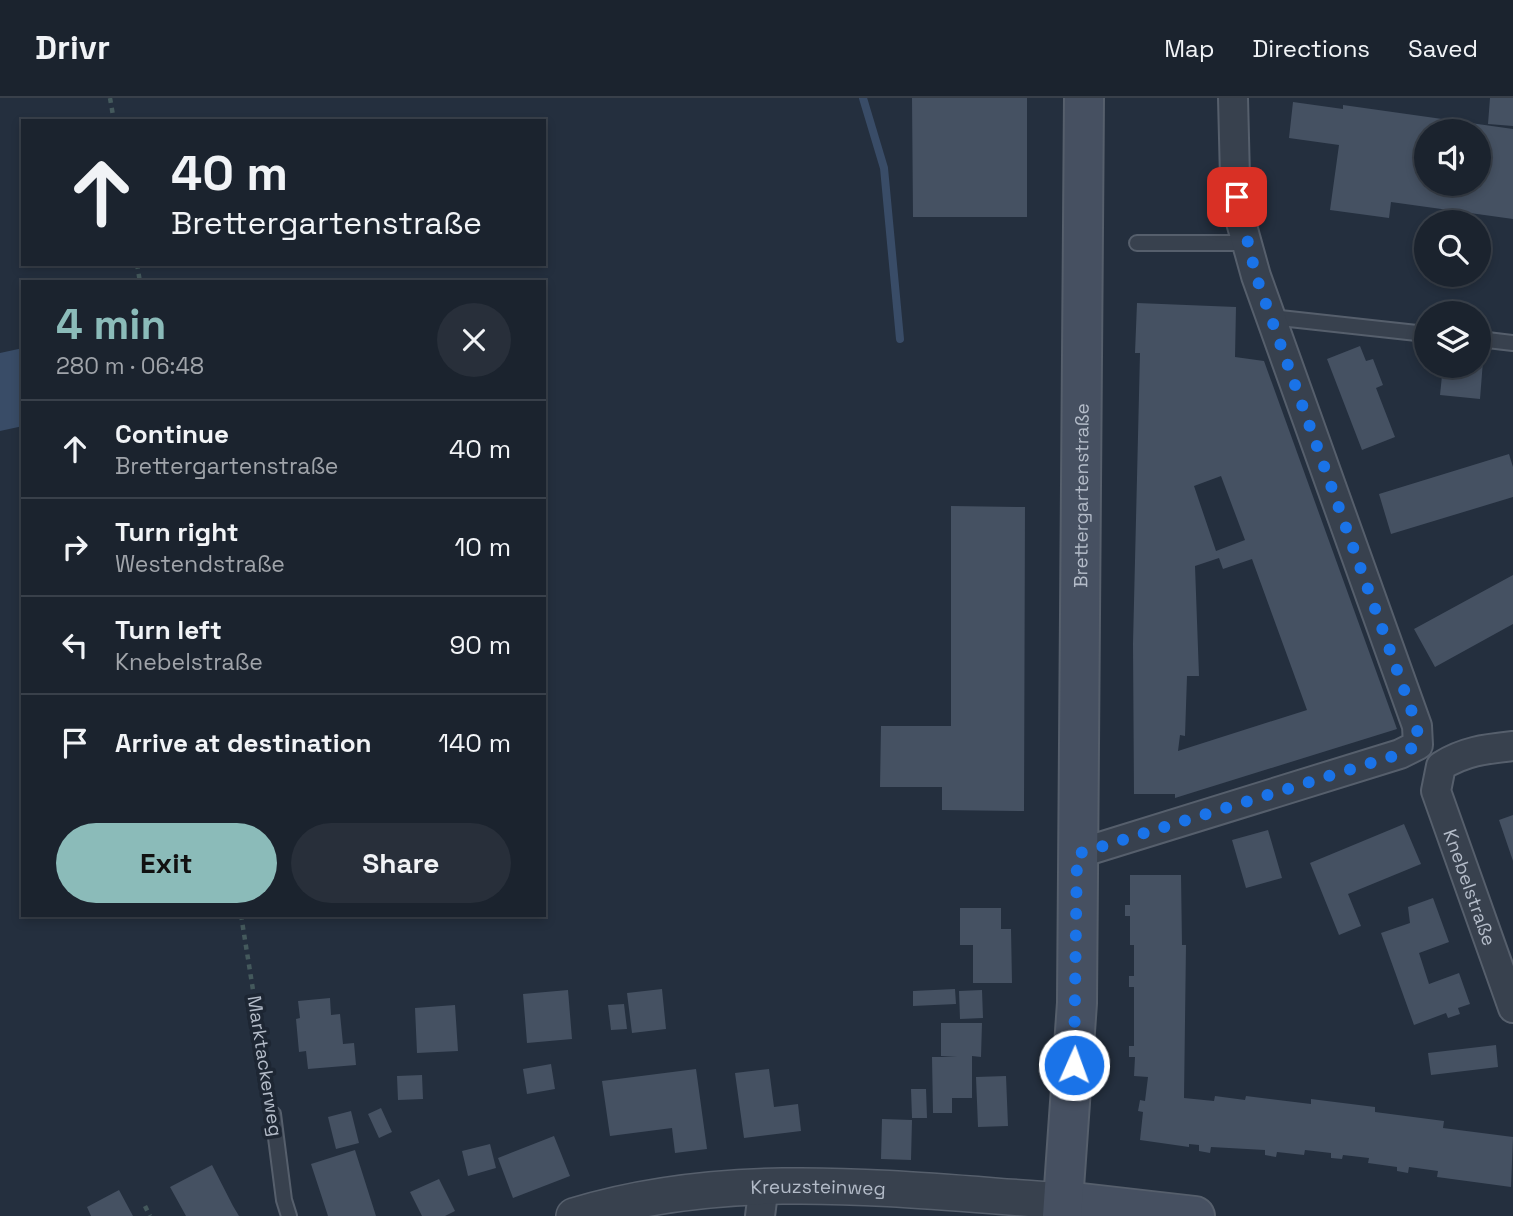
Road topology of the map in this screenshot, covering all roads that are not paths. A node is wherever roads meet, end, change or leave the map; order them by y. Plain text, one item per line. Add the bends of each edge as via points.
1 (1084, 98) edge
2 (1233, 98) edge
3 (1137, 243) dead end
4 (1247, 243) junction
5 (1271, 317) junction
6 (1414, 333) edge
7 (1491, 340) edge
8 (1513, 343) edge
9 (1513, 746) edge
10 (1077, 854) junction
11 (1513, 1008) edge
12 (273, 1114) road end
13 (762, 1200) edge
14 (1063, 1208) edge
15 (289, 1216) edge
16 (574, 1216) edge
17 (1195, 1216) edge

1 - 10 main road, Brettergartenstraße
2 - 4 street via 1235,178
3 - 4 lane
4 - 5 street
5 - 6 lane
5 - 10 street via 1417,726 1418,745
7 - 8 lane
9 - 11 street, Knebelstraße via 1475,750 1441,766 1436,791
10 - 14 main road, Brettergartenstraße via 1074,1065
12 - 15 lane, Marktackerweg
13 - 14 street, Kreuzsteinweg via 922,1190
13 - 16 street, Kreuzsteinweg via 644,1199
14 - 17 main road

